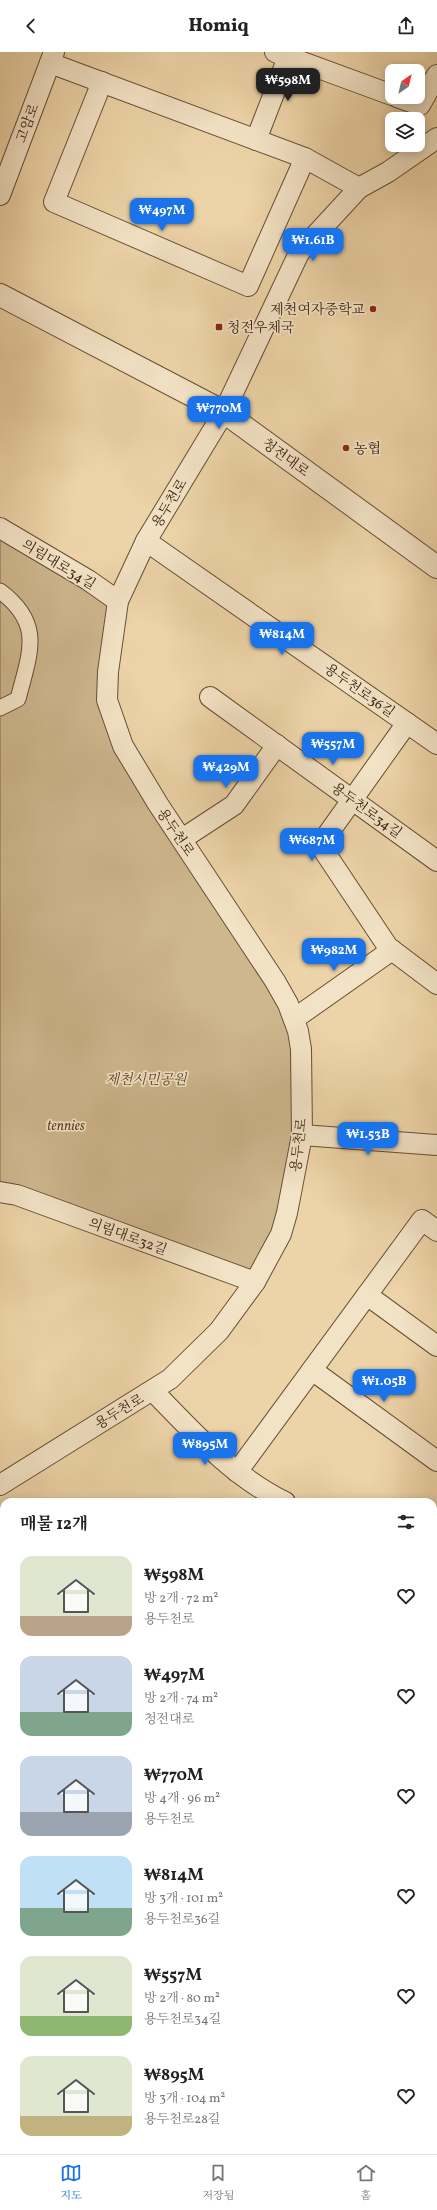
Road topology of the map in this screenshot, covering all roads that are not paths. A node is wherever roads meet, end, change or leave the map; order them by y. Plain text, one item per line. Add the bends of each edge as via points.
1 (284, 53) edge
2 (52, 58) edge
3 (437, 75) edge
4 (102, 82) junction
5 (385, 92) edge
6 (425, 96) edge
7 (437, 138) edge
8 (256, 140) junction
9 (305, 158) junction
10 (359, 188) junction
11 (0, 195) edge
12 (0, 295) edge
13 (224, 412) junction
14 (0, 528) edge
15 (146, 541) junction
16 (437, 567) edge
17 (0, 591) edge
18 (118, 601) junction
19 (210, 697) dead end
20 (0, 708) edge
21 (407, 723) junction
22 (437, 744) edge
23 (276, 745) junction
24 (352, 800) junction
25 (182, 839) junction
26 (437, 861) edge
27 (392, 950) junction
28 (437, 984) edge
29 (294, 1019) junction
30 (302, 1135) junction
31 (437, 1145) edge
32 (0, 1192) edge
33 (437, 1231) edge
34 (255, 1282) junction
35 (367, 1295) junction
36 (437, 1346) edge
37 (312, 1370) junction
38 (153, 1391) junction
39 (437, 1461) edge
40 (237, 1472) junction
41 (0, 1485) edge
42 (277, 1498) edge

1 - 5 street
1 - 8 street
2 - 4 street
2 - 11 street, 고암로
3 - 6 street
4 - 8 street
4 - 9 street via 54,202 248,286
7 - 10 street, 용두천로 via 388,172
8 - 9 street
9 - 10 street
10 - 13 street, 용두천로 via 299,253
12 - 13 street, 청전대로
13 - 15 street, 용두천로
13 - 16 street, 청전대로
14 - 18 street, 의림대로34길 via 88,580
15 - 18 street, 용두천로
15 - 21 street, 용두천로36길
17 - 20 street via 14,601 28,621 31,647 18,699
18 - 25 street, 용두천로 via 108,672 109,706 123,746
19 - 23 street, 용두천로34길
21 - 22 street, 용두천로36길
21 - 24 street
23 - 24 street, 용두천로34길
23 - 25 street via 234,805
24 - 26 street, 용두천로34길
24 - 27 street via 320,845
25 - 29 street, 용두천로 via 275,980
27 - 28 street
27 - 29 street
29 - 30 street, 용두천로 via 301,1049
30 - 31 street
30 - 34 street, 용두천로 via 281,1234
32 - 34 street, 의림대로32길 via 17,1195
33 - 35 street via 422,1220
34 - 38 street, 용두천로 via 205,1346 170,1379
35 - 36 street
35 - 37 street
37 - 39 street
37 - 40 street
38 - 40 street via 206,1445
38 - 41 street, 용두천로
40 - 42 street via 262,1491

